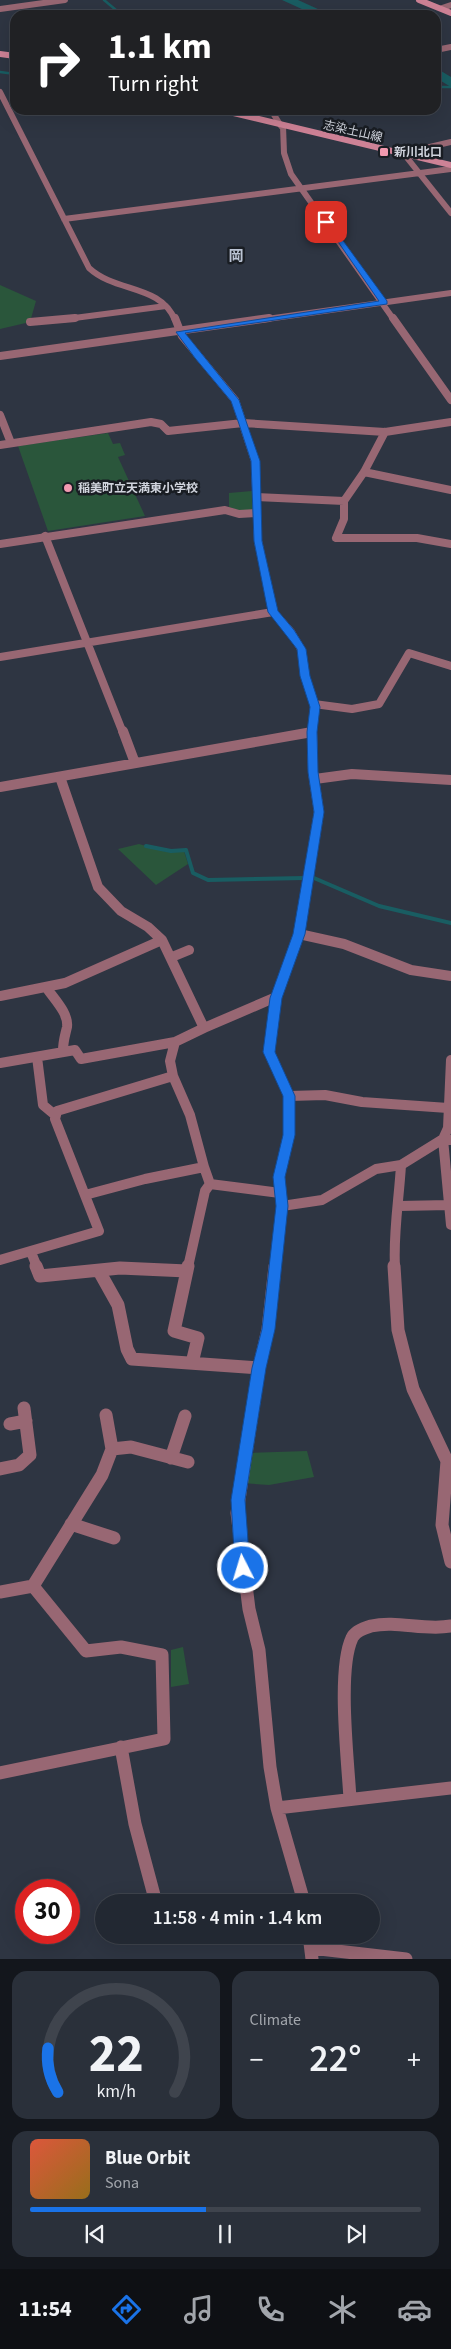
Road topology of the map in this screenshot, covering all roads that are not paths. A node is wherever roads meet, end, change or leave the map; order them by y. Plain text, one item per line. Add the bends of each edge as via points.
1 (65, 0) edge
2 (419, 0) edge
3 (451, 5) edge
4 (442, 8) junction
5 (0, 9) edge
6 (451, 13) edge
7 (0, 92) edge
8 (10, 112) edge
9 (12, 115) edge
10 (240, 115) edge
11 (274, 115) edge
12 (282, 126) junction
13 (451, 142) edge
14 (402, 154) junction
15 (451, 165) edge
16 (451, 169) edge
17 (418, 173) junction
18 (302, 189) junction
19 (451, 213) edge
20 (64, 218) junction
21 (451, 293) edge
22 (384, 302) junction
23 (166, 306) junction
24 (30, 322) dead end
25 (180, 332) junction
26 (0, 356) edge
27 (451, 400) edge
28 (0, 415) edge
29 (451, 422) edge
30 (243, 424) junction
31 (385, 432) junction
32 (11, 443) junction
33 (0, 445) edge
34 (364, 472) junction
35 (451, 490) edge
36 (256, 498) junction
37 (344, 501) junction
38 (256, 514) junction
39 (45, 536) junction
40 (0, 544) edge
41 (451, 544) edge
42 (273, 612) junction
43 (87, 643) junction
44 (0, 658) edge
45 (451, 666) edge
46 (314, 704) junction
47 (312, 732) junction
48 (134, 763) junction
49 (60, 777) junction
50 (315, 779) junction
51 (451, 780) edge
52 (0, 787) edge
53 (299, 934) junction
54 (162, 940) junction
55 (189, 950) dead end
56 (172, 957) junction
57 (451, 976) edge
58 (46, 987) junction
59 (0, 996) edge
60 (276, 998) junction
61 (204, 1028) junction
62 (175, 1042) junction
63 (63, 1051) junction
64 (36, 1057) junction
65 (451, 1060) edge
66 (0, 1063) edge
67 (173, 1076) junction
68 (289, 1096) junction
69 (448, 1108) junction
70 (55, 1115) junction
71 (447, 1139) edge
72 (401, 1165) junction
73 (204, 1167) junction
74 (210, 1184) junction
75 (85, 1195) junction
76 (281, 1200) junction
77 (449, 1205) junction
78 (399, 1206) junction
79 (451, 1225) edge
80 (31, 1252) junction
81 (0, 1260) edge
82 (99, 1271) junction
83 (187, 1271) junction
84 (192, 1363) junction
85 (259, 1368) junction
86 (24, 1408) dead end
87 (106, 1415) dead end
88 (185, 1416) dead end
89 (26, 1421) junction
90 (10, 1424) dead end
91 (112, 1449) junction
92 (171, 1458) junction
93 (188, 1462) dead end
94 (0, 1469) edge
95 (71, 1524) junction
96 (114, 1538) dead end
97 (451, 1562) edge
98 (33, 1586) junction
99 (0, 1592) edge
100 (451, 1626) edge
101 (121, 1748) junction
102 (0, 1773) edge
103 (451, 1788) edge
104 (350, 1799) junction
105 (277, 1808) junction
106 (154, 1894) edge
107 (302, 1894) edge
108 (310, 1947) edge
109 (406, 1959) edge

1 - 5 street
2 - 4 main road
3 - 4 street
4 - 6 main road
7 - 8 street
9 - 20 street
10 - 12 main road, 志染土山線
11 - 12 street
12 - 14 main road, 志染土山線
12 - 18 street via 284,158 289,175
13 - 14 street
14 - 15 main road, 志染土山線
14 - 17 street
16 - 17 street
17 - 18 street
17 - 19 street
18 - 20 street
18 - 22 street
20 - 23 street via 89,268 100,278 158,297
21 - 22 street
22 - 25 street
22 - 27 street
23 - 24 street
23 - 25 street
25 - 26 street
25 - 30 street via 234,400
28 - 32 street
29 - 31 street
30 - 31 street
30 - 32 street via 168,431 161,424 151,422
30 - 36 street via 255,461
31 - 34 street
32 - 33 street
34 - 35 street
34 - 37 street
36 - 37 street
36 - 38 street
37 - 41 street via 344,519 336,538 418,538
38 - 39 street via 226,510
38 - 42 street via 258,541
39 - 40 street
39 - 43 street
42 - 43 street
42 - 46 street via 302,649 305,676
43 - 44 street
43 - 48 street
45 - 46 street via 408,652 379,704 352,709
46 - 47 street
47 - 48 street
47 - 50 street
48 - 49 street
49 - 52 street
49 - 54 street via 98,887 121,911
50 - 51 street via 352,774
50 - 53 street via 319,812
53 - 57 street via 344,944 410,970
53 - 60 street
54 - 56 street
54 - 58 street via 65,983
55 - 56 street
56 - 61 street
58 - 59 street
58 - 63 street via 65,1014 67,1026 63,1035
60 - 61 street
60 - 68 street via 269,1052
61 - 62 street
62 - 63 street via 81,1059 75,1050
62 - 67 street via 170,1061
63 - 64 street
64 - 66 street
64 - 70 street via 43,1105
65 - 69 street
67 - 70 street via 57,1110
67 - 73 street via 190,1116
68 - 69 street via 325,1095 362,1102
68 - 76 street via 289,1135 279,1177
69 - 71 street
70 - 75 street
71 - 72 street
71 - 77 street
72 - 76 street via 376,1169 322,1200
72 - 78 street
73 - 74 street
73 - 75 street
74 - 76 street
74 - 83 street via 205,1191
75 - 80 street via 100,1231
76 - 85 street via 268,1329
77 - 78 street
77 - 79 street
78 - 97 street via 393,1239 398,1330 413,1389 447,1461 442,1525
80 - 81 street
80 - 82 street via 40,1276
82 - 83 street via 120,1268
82 - 84 street via 122,1318 127,1352 132,1359
83 - 84 street via 174,1331 198,1338
84 - 85 street
85 - 105 street via 237,1513
86 - 89 street
87 - 91 street
88 - 92 street
89 - 90 street
89 - 94 street via 30,1454 19,1465
91 - 92 street via 131,1447
91 - 95 street via 102,1475
92 - 93 street
95 - 96 street
95 - 98 street
98 - 99 street
98 - 101 street via 86,1651 121,1647 162,1655 164,1738
100 - 104 street via 420,1628 393,1623 361,1629 352,1637 346,1668
101 - 102 street
101 - 106 street via 135,1824
103 - 104 street
104 - 105 street
105 - 107 street
108 - 109 street

